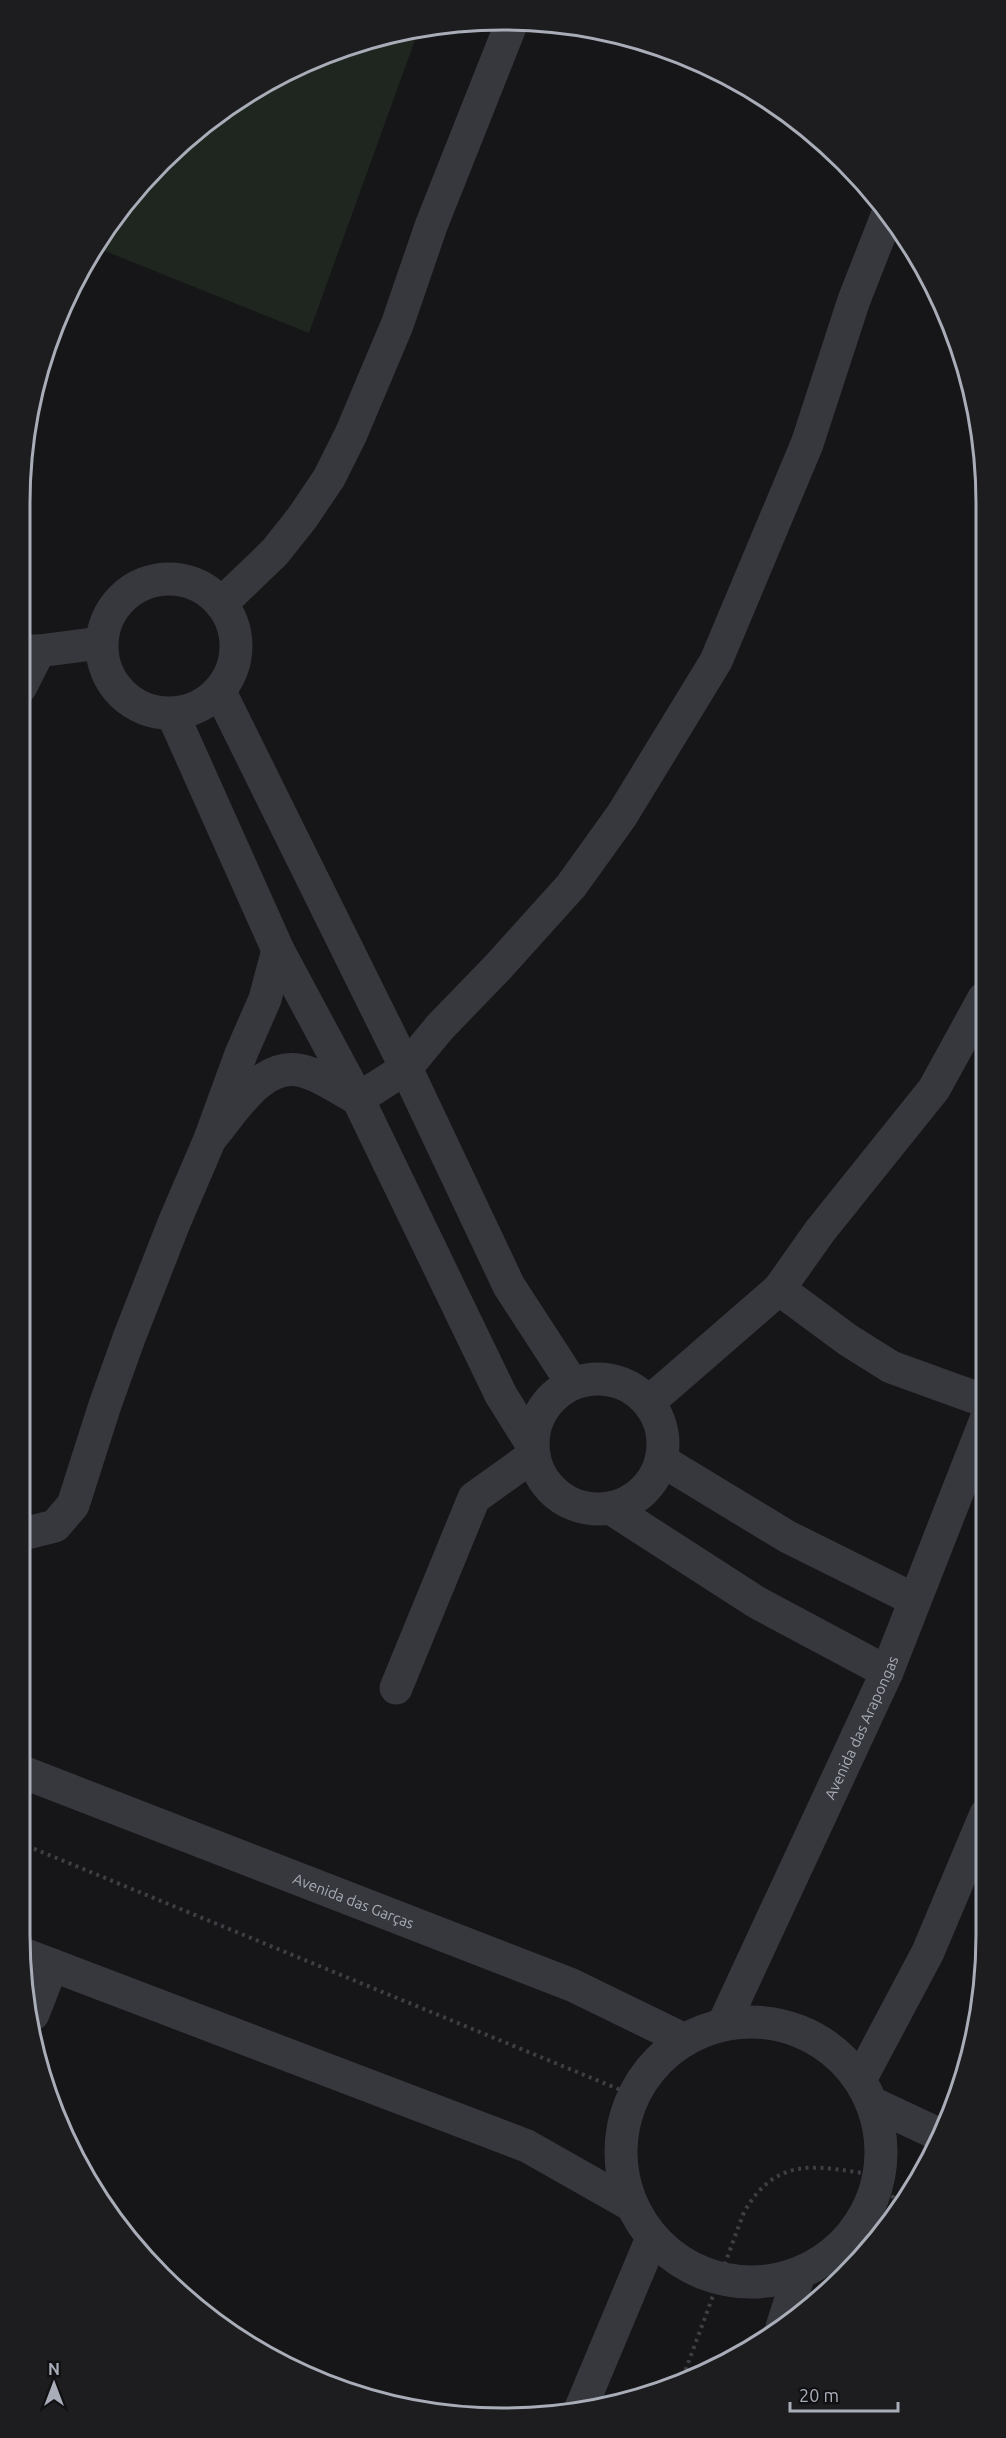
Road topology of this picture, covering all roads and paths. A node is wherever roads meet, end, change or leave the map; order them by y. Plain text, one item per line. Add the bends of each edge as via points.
1 (509, 30) edge
2 (883, 223) edge
3 (221, 604) junction
4 (100, 643) junction
5 (30, 651) edge
6 (220, 692) junction
7 (172, 715) junction
8 (278, 950) junction
9 (976, 1013) edge
10 (406, 1068) junction
11 (358, 1099) junction
12 (210, 1139) junction
13 (779, 1289) junction
14 (572, 1383) junction
15 (976, 1398) edge
16 (649, 1402) junction
17 (976, 1445) edge
18 (534, 1450) junction
19 (661, 1460) junction
20 (612, 1509) junction
21 (30, 1532) edge
22 (915, 1600) junction
23 (887, 1672) junction
24 (396, 1688) dead end
25 (30, 1775) edge
26 (976, 1838) edge
27 (30, 1847) edge
28 (37, 1960) edge
29 (34, 1998) edge
30 (723, 2025) junction
31 (685, 2040) junction
32 (866, 2091) junction
33 (633, 2095) junction
34 (933, 2131) edge
35 (878, 2175) junction
36 (895, 2200) edge
37 (631, 2205) junction
38 (652, 2238) junction
39 (821, 2270) edge
40 (720, 2279) junction
41 (797, 2305) edge
42 (685, 2372) edge
43 (584, 2401) edge

1 - 3 street via 397,325 329,478 275,552
2 - 10 street via 807,444 716,661 622,815 571,886
3 - 4 street via 192,583 174,579 139,585 112,609
3 - 6 street via 233,625 237,648 232,672
4 - 5 street
4 - 7 street via 105,670 120,694 144,710
6 - 7 street via 198,708
6 - 10 street
7 - 8 street
8 - 11 street
8 - 12 street via 265,999
9 - 13 street via 934,1089 820,1231
10 - 11 street
10 - 14 street via 510,1286
11 - 12 street via 303,1071 270,1074 257,1082
11 - 18 street via 501,1395
12 - 21 street via 129,1338 73,1505 55,1526
13 - 15 street via 848,1341 891,1367
13 - 16 street
14 - 16 street via 592,1378 614,1379
14 - 18 street via 557,1392 543,1409 536,1424
16 - 19 street via 662,1429
17 - 22 street, Avenida das Arapongas
18 - 20 street via 541,1475 557,1495 579,1508
18 - 24 street via 474,1498
19 - 20 street via 646,1490
19 - 22 street via 788,1537
20 - 23 street via 756,1602
22 - 23 street, Avenida das Arapongas
23 - 30 street, Avenida das Arapongas
25 - 31 street, Avenida das Garças via 572,1985
26 - 32 street
27 - 33 path
28 - 29 street
28 - 37 street via 527,2146
30 - 31 street
30 - 32 street via 762,2022 800,2032 834,2052
31 - 33 street via 655,2063
32 - 34 street
32 - 35 street via 881,2138
33 - 37 street via 622,2131 621,2168
35 - 36 path
35 - 39 street via 868,2210
35 - 40 path via 798,2168 769,2180 754,2194 744,2212
37 - 38 street
38 - 40 street via 683,2264
38 - 43 street
39 - 40 street via 760,2283
39 - 41 street
40 - 42 path

